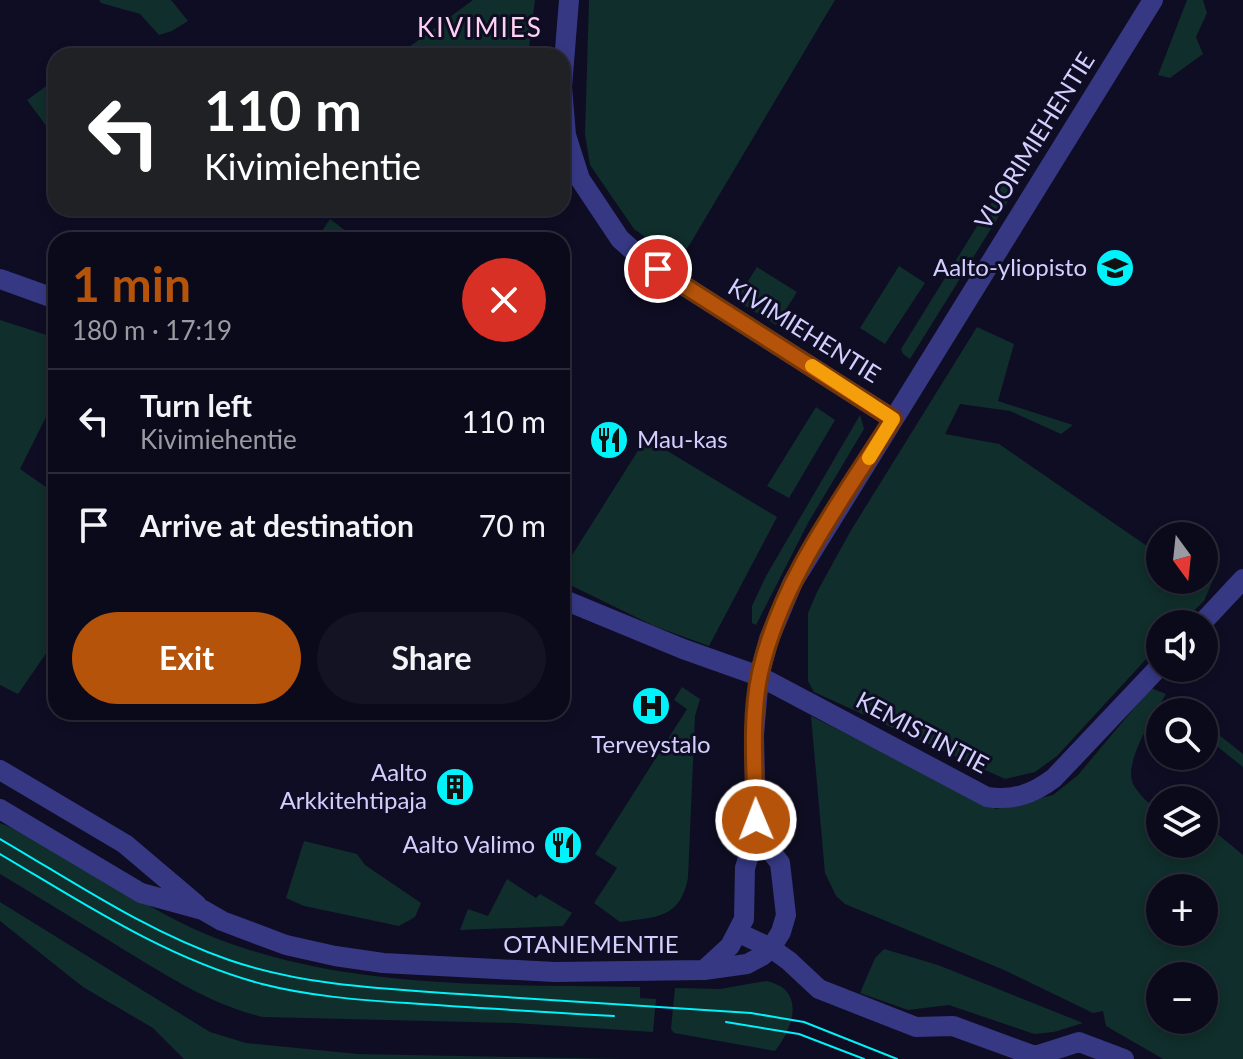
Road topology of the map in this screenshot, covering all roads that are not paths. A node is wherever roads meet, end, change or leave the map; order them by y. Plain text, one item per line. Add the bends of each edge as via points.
1 (569, 0) edge
2 (1153, 0) edge
3 (565, 48) edge
4 (570, 148) edge
5 (0, 279) edge
6 (48, 296) edge
7 (893, 419) junction
8 (1243, 579) edge
9 (570, 602) edge
10 (1214, 610) edge
11 (759, 676) junction
12 (1146, 681) edge
13 (0, 770) edge
14 (0, 809) edge
15 (756, 832) junction
16 (203, 910) junction
17 (739, 933) junction
18 (771, 948) junction
19 (704, 970) junction
20 (1039, 1057) edge
21 (1124, 1059) edge

1 - 3 street, KIVIMIEHENTIE
2 - 7 street, VUORIMIEHENTIE
4 - 7 street, KIVIMIEHENTIE via 580,179 620,239 640,257
5 - 6 street
7 - 11 street, VUORIMIEHENTIE via 793,582
8 - 10 street
9 - 11 street, KEMISTINTIE
11 - 12 street, KEMISTINTIE via 987,797 1001,799 1037,791 1054,778
11 - 15 street, VUORIMIEHENTIE
13 - 16 street, OTANIEMENTIE via 125,844
14 - 16 street, OTANIEMENTIE via 141,893
15 - 17 street, VUORIMIEHENTIE via 745,868
15 - 18 street via 780,863 784,886 786,915
16 - 19 street, OTANIEMENTIE via 286,945 383,963 555,972
17 - 18 street
17 - 19 street, OTANIEMENTIE
18 - 19 street via 747,964
18 - 20 street via 819,989 916,1027 953,1026
20 - 21 street via 1079,1042

